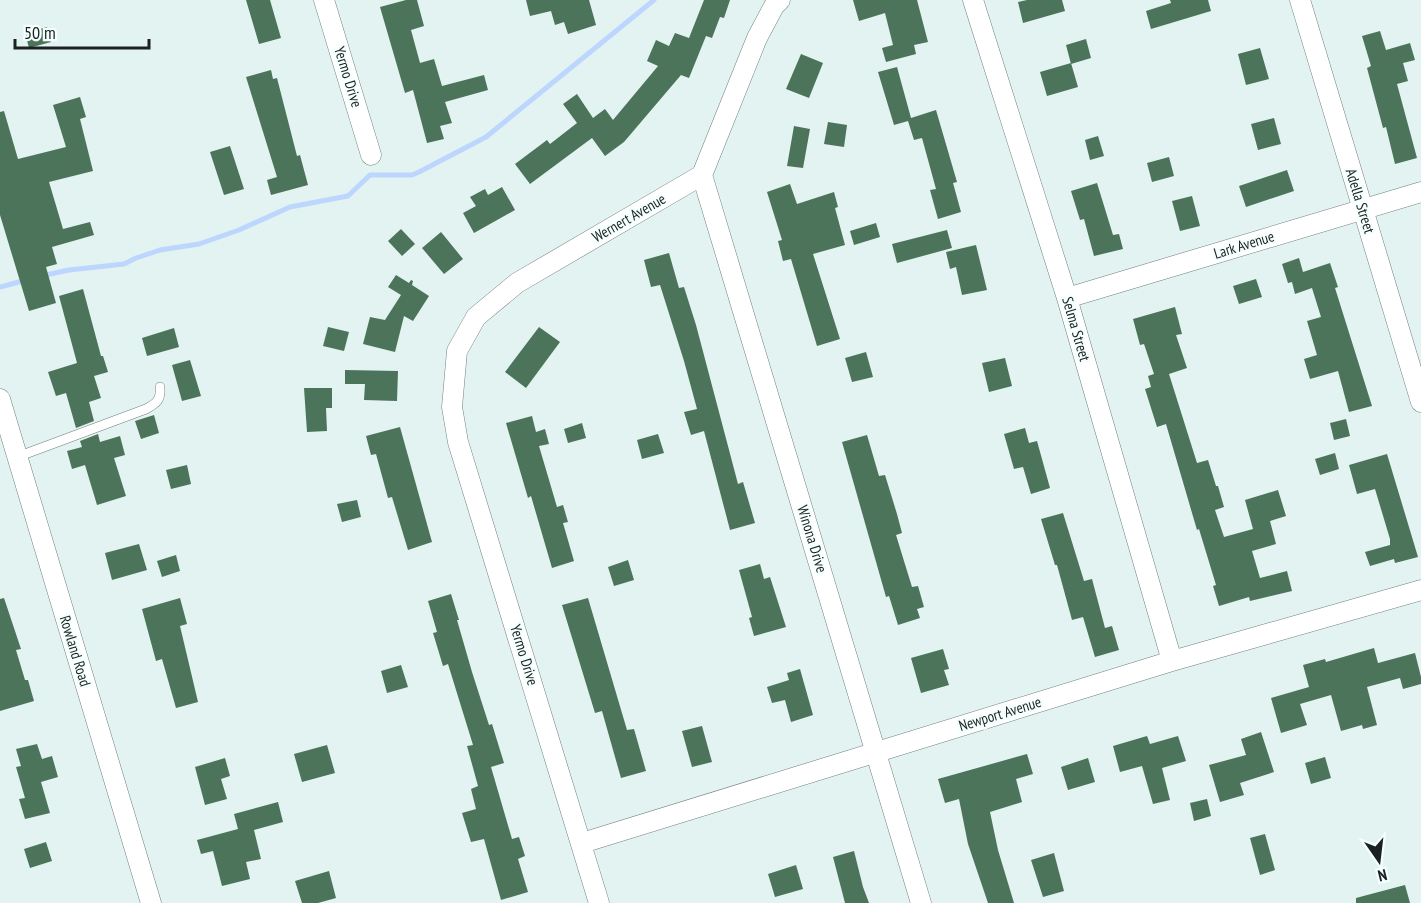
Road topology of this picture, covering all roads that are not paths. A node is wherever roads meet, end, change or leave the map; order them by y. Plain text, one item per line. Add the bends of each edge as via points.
1 (324, 0) edge
2 (780, 0) edge
3 (973, 0) edge
4 (1300, 0) edge
5 (371, 155) dead end
6 (702, 175) junction
7 (1421, 192) edge
8 (1362, 209) junction
9 (1066, 298) junction
10 (160, 387) dead end
11 (0, 399) edge
12 (1421, 402) edge
13 (452, 407) joint
14 (17, 457) junction
15 (1421, 590) edge
16 (1172, 661) junction
17 (876, 752) junction
18 (582, 843) junction
19 (151, 903) edge
20 (599, 903) edge
21 (921, 903) edge

1 - 5 street, Yermo Drive
2 - 6 street via 757,38
3 - 9 street, Selma Street
4 - 8 street, Adella Street
6 - 13 street, Wernert Avenue via 517,283 476,317 457,351
6 - 17 street, Winona Drive
7 - 8 street, Lark Avenue
8 - 9 street, Lark Avenue
8 - 12 street, Adella Street
9 - 16 street, Selma Street
10 - 14 lane via 156,404 146,409
11 - 14 street, Rowland Road
13 - 18 street, Yermo Drive via 458,442
14 - 19 street, Rowland Road
15 - 16 street, Newport Avenue
16 - 17 street, Newport Avenue
17 - 18 street, Newport Avenue
17 - 21 street, Winona Drive
18 - 20 street, Yermo Drive

